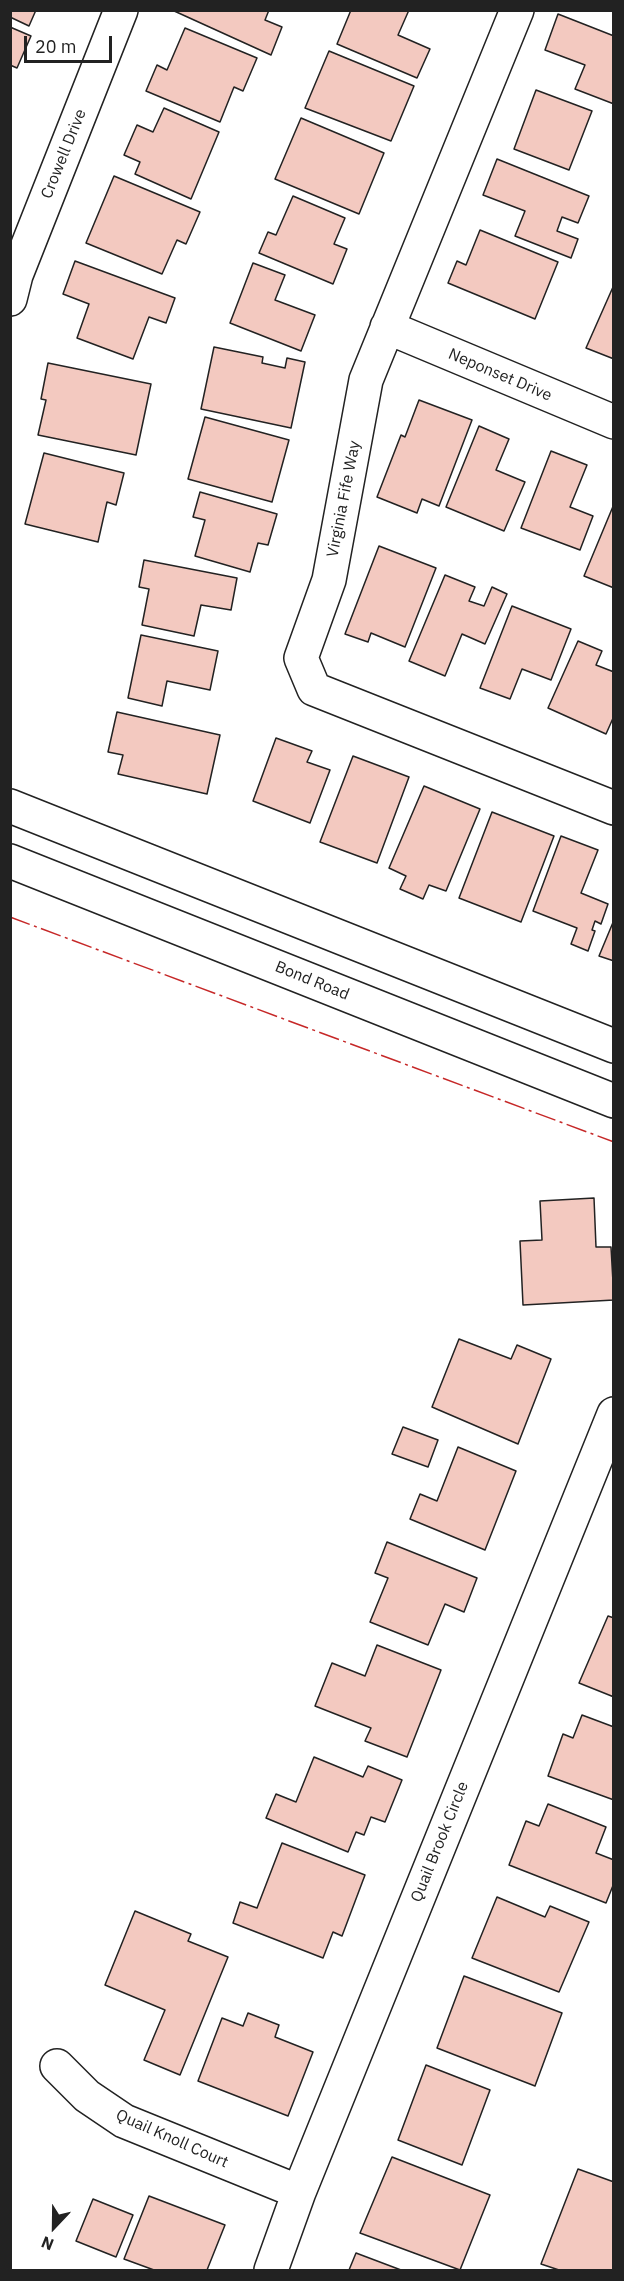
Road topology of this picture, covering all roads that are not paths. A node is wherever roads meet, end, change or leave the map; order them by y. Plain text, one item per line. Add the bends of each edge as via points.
1 (121, 10) edge
2 (517, 10) edge
3 (10, 299) edge
4 (387, 327) junction
5 (614, 422) edge
6 (10, 806) edge
7 (614, 808) edge
8 (10, 861) edge
9 (364, 1002) junction
10 (614, 1046) edge
11 (614, 1077) edge
12 (614, 1101) edge
13 (614, 1414) edge
14 (57, 2066) dead end
15 (299, 2192) junction
16 (271, 2271) edge

1 - 3 street, Crowell Drive via 16,274
2 - 4 street, Virginia Fife Way
4 - 5 street, Neponset Drive
4 - 7 street, Virginia Fife Way via 366,380 328,580 301,658 314,688
6 - 10 street
8 - 9 street, Bond Road
9 - 11 street via 421,1004
9 - 12 street, Bond Road
13 - 15 street, Quail Brook Circle
14 - 15 street, Quail Knoll Court via 87,2096 124,2121
15 - 16 street, Quail Brook Circle

